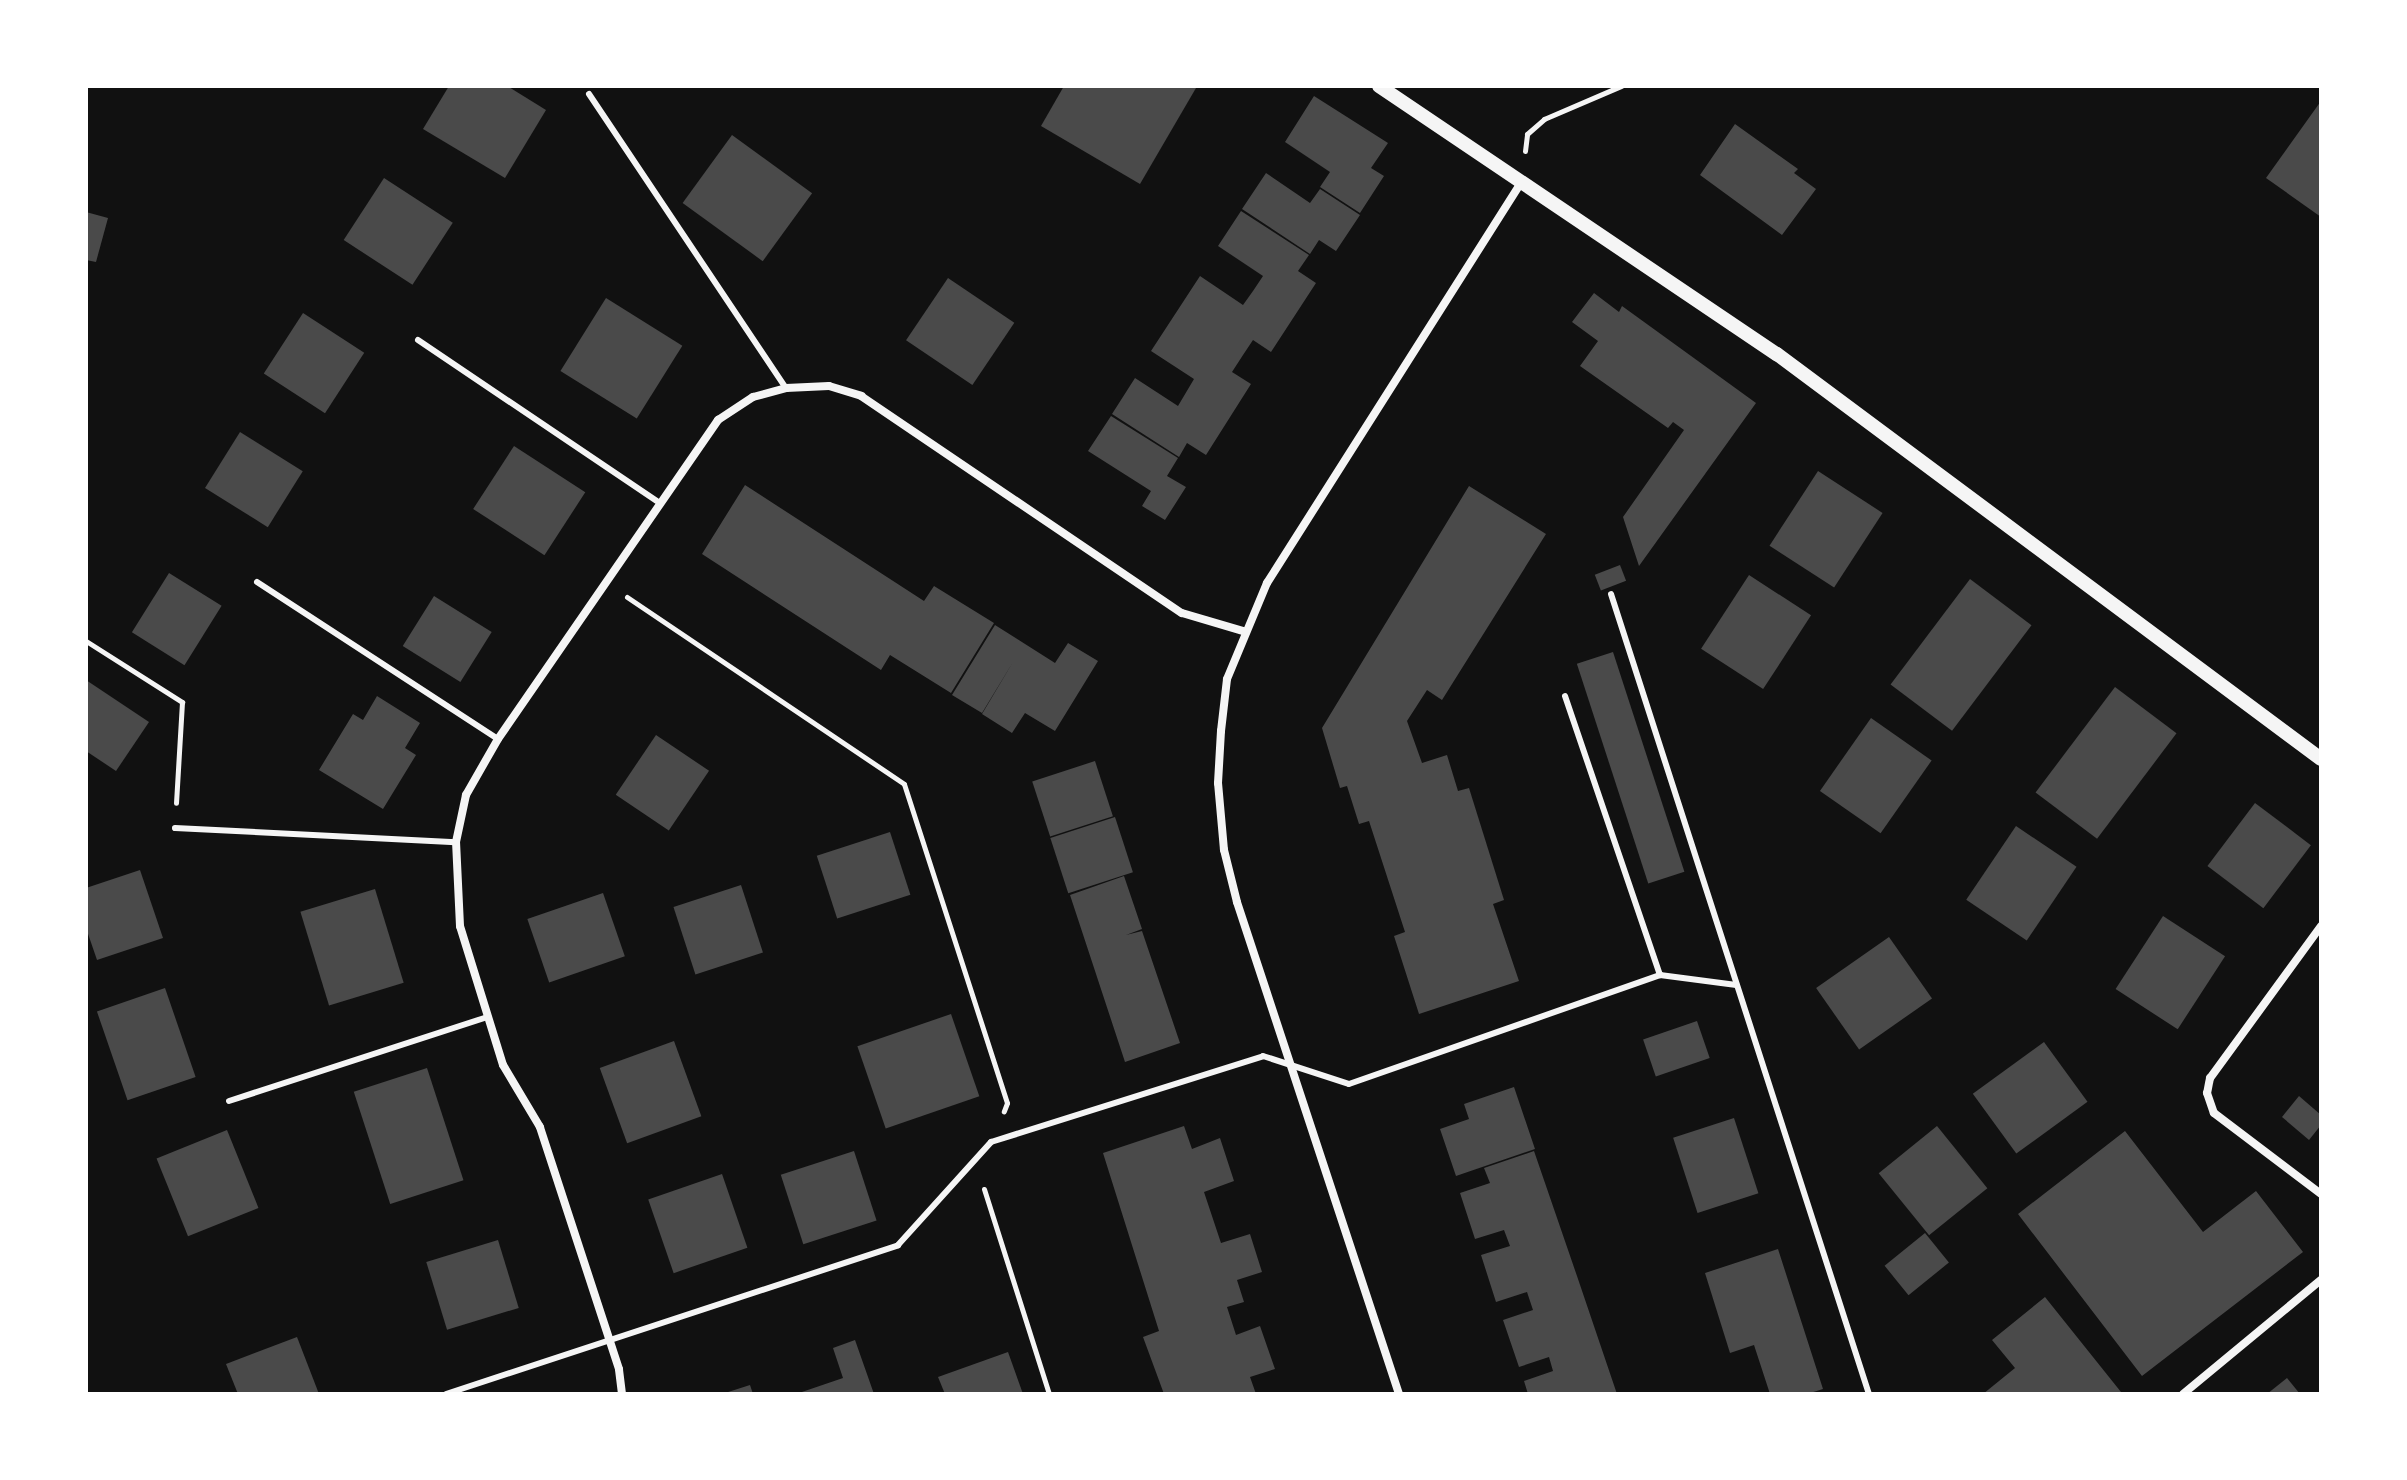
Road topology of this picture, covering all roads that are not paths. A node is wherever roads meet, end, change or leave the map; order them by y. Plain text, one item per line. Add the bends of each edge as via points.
1 (1379, 86) edge
2 (589, 94) dead end
3 (1521, 182) junction
4 (418, 340) dead end
5 (786, 388) junction
6 (657, 501) junction
7 (257, 582) dead end
8 (1611, 594) dead end
9 (1243, 631) junction
10 (1565, 696) dead end
11 (498, 739) junction
12 (2321, 759) edge
13 (175, 828) road end
14 (456, 842) junction
15 (2321, 926) edge
16 (1660, 975) junction
17 (1736, 985) junction
18 (487, 1017) junction
19 (1293, 1067) junction
20 (229, 1101) dead end
21 (2321, 1194) edge
22 (2321, 1280) edge
23 (609, 1339) junction
24 (446, 1394) edge
25 (622, 1394) edge
26 (1399, 1394) edge
27 (1869, 1394) edge
28 (2183, 1394) edge

1 - 3 street
2 - 5 lane
3 - 9 street via 1267,583
3 - 12 street via 1777,354
4 - 6 lane
5 - 6 street via 753,397 718,420
5 - 9 street via 829,386 861,396 1182,613
6 - 11 street
7 - 11 lane
8 - 17 lane
9 - 19 street via 1227,679 1221,731 1218,783 1224,850
10 - 16 lane
11 - 14 street via 466,795
13 - 14 lane
14 - 18 street via 460,926
15 - 21 street via 2210,1078 2207,1093 2214,1113
16 - 17 lane
16 - 19 lane via 1349,1084
17 - 27 lane
18 - 20 lane
18 - 23 street via 503,1065 540,1127
19 - 23 lane via 1263,1056 991,1142 898,1245
19 - 26 street
22 - 28 street
23 - 24 lane
23 - 25 street

